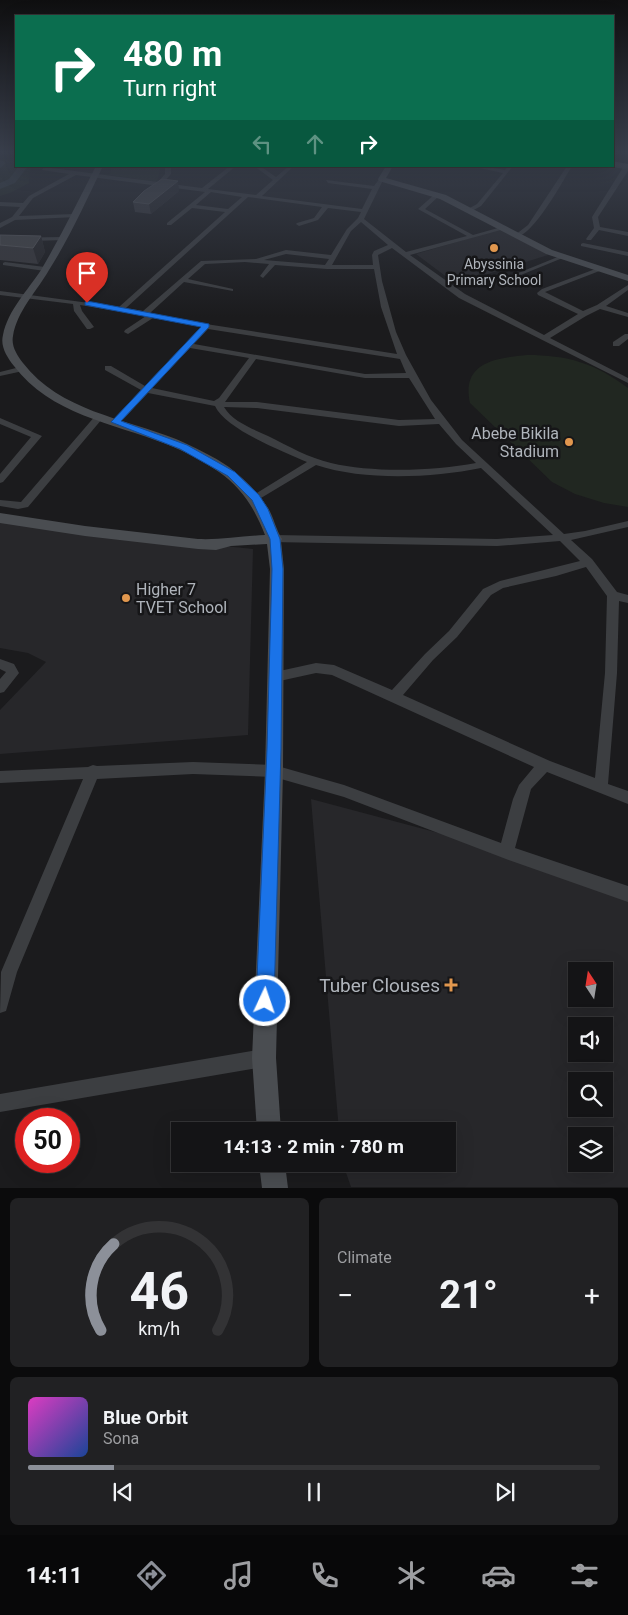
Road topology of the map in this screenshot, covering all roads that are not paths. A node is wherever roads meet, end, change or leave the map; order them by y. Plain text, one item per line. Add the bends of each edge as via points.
1 (24, 206) edge
2 (79, 206) edge
3 (190, 206) edge
4 (194, 206) edge
5 (236, 206) edge
6 (326, 206) edge
7 (329, 206) edge
8 (366, 206) edge
9 (423, 206) edge
10 (470, 206) edge
11 (543, 206) edge
12 (602, 206) edge
13 (474, 208) joint
14 (231, 211) junction
15 (364, 211) junction
16 (74, 216) junction
17 (14, 218) junction
18 (362, 219) junction
19 (169, 224) dead end
20 (299, 224) dead end
21 (0, 226) edge
22 (505, 228) junction
23 (597, 228) junction
24 (520, 234) junction
25 (628, 234) edge
26 (471, 236) junction
27 (589, 238) dead end
28 (62, 239) junction
29 (0, 240) edge
30 (393, 245) junction
31 (583, 245) dead end
32 (200, 252) junction
33 (407, 254) junction
34 (628, 254) edge
35 (331, 257) junction
36 (562, 257) junction
37 (254, 261) junction
38 (274, 262) junction
39 (5, 264) dead end
40 (376, 266) junction
41 (327, 267) junction
42 (600, 269) junction
43 (46, 270) junction
44 (263, 276) dead end
45 (509, 278) dead end
46 (628, 278) edge
47 (182, 280) junction
48 (628, 287) edge
49 (232, 290) dead end
50 (0, 293) edge
51 (29, 296) junction
52 (76, 302) junction
53 (600, 306) junction
54 (121, 308) junction
55 (583, 314) junction
56 (148, 315) junction
57 (628, 315) edge
58 (90, 326) dead end
59 (206, 326) junction
60 (128, 332) dead end
61 (628, 336) edge
62 (545, 338) junction
63 (616, 344) dead end
64 (189, 345) junction
65 (254, 356) junction
66 (400, 357) junction
67 (108, 368) dead end
68 (20, 369) junction
69 (1, 374) edge
70 (410, 375) junction
71 (628, 381) edge
72 (147, 390) junction
73 (217, 404) junction
74 (99, 417) junction
75 (440, 421) junction
76 (0, 422) edge
77 (116, 422) junction
78 (315, 461) junction
79 (0, 463) edge
80 (12, 464) junction
81 (482, 465) junction
82 (0, 480) edge
83 (256, 498) junction
84 (0, 502) edge
85 (0, 509) edge
86 (0, 518) edge
87 (628, 524) edge
88 (563, 538) junction
89 (275, 539) junction
90 (231, 541) junction
91 (588, 562) junction
92 (613, 595) junction
93 (628, 598) edge
94 (0, 664) edge
95 (275, 677) junction
96 (0, 688) edge
97 (394, 698) junction
98 (545, 765) junction
99 (274, 771) junction
100 (93, 772) junction
101 (0, 777) edge
102 (601, 788) junction
103 (628, 798) edge
104 (506, 852) junction
105 (628, 894) edge
106 (5, 972) edge
107 (0, 1005) edge
108 (264, 1058) junction
109 (0, 1103) edge
110 (268, 1122) edge
111 (273, 1172) edge
112 (275, 1188) edge

1 - 17 street
2 - 16 main road
3 - 19 street
4 - 14 street
5 - 14 street
6 - 20 street via 316,219
7 - 15 street
8 - 15 street
9 - 26 street via 422,210
10 - 13 main road
11 - 24 street via 530,226
12 - 23 street via 595,217
13 - 22 main road
14 - 32 street
15 - 18 street
16 - 17 street
16 - 28 main road
17 - 21 street
18 - 30 street
18 - 35 street via 349,230
22 - 24 main road
22 - 26 street
23 - 25 street
23 - 27 street
24 - 36 main road via 539,248
26 - 33 street
28 - 29 street
28 - 43 main road
30 - 33 street
30 - 40 street via 375,253
31 - 34 street
32 - 37 street
32 - 47 street
32 - 54 street via 158,274
33 - 62 street via 462,296
35 - 37 street via 286,252
35 - 41 street
36 - 42 main road
36 - 45 street
37 - 38 street
38 - 41 street
38 - 44 street
39 - 43 street
40 - 41 street
40 - 66 street
42 - 46 main road
42 - 55 street via 541,293
43 - 51 main road
47 - 49 street
47 - 56 street
48 - 53 street
50 - 51 street
51 - 52 street
51 - 68 main road via 8,335 11,353
52 - 54 street
52 - 58 street via 78,311
53 - 55 street
53 - 57 street
54 - 56 street
55 - 62 street
56 - 59 street
56 - 60 street
59 - 64 street
59 - 66 street
61 - 63 street
62 - 71 street
64 - 65 street
64 - 72 street
65 - 70 street via 365,376
65 - 73 street
66 - 70 street
67 - 72 street
68 - 69 street
68 - 74 main road via 52,398
70 - 75 street
72 - 73 street
72 - 77 street
73 - 75 street via 257,405 399,423
73 - 78 street via 241,427
74 - 77 main road
74 - 84 street via 24,505
75 - 81 street
76 - 80 street via 37,436
77 - 83 main road via 202,456 232,474
78 - 81 street via 343,468 401,473 448,472
78 - 83 street
79 - 80 street
80 - 82 street
81 - 88 street
83 - 89 main road
85 - 90 main road
86 - 90 main road via 172,542 216,546
87 - 88 street
88 - 89 street via 473,543 329,537
88 - 91 street
89 - 90 main road
89 - 95 main road
91 - 92 street
91 - 97 street via 500,585 487,592
92 - 93 street
92 - 102 street via 611,673
94 - 96 street via 10,667 13,673
95 - 97 street via 328,668
95 - 99 main road
97 - 98 street
98 - 102 street
98 - 104 street via 526,785
99 - 100 street via 193,768
99 - 104 street via 344,791
99 - 108 main road
100 - 101 street
100 - 106 street
102 - 103 street
104 - 105 street
106 - 107 street
108 - 109 street
108 - 110 main road
111 - 112 main road

